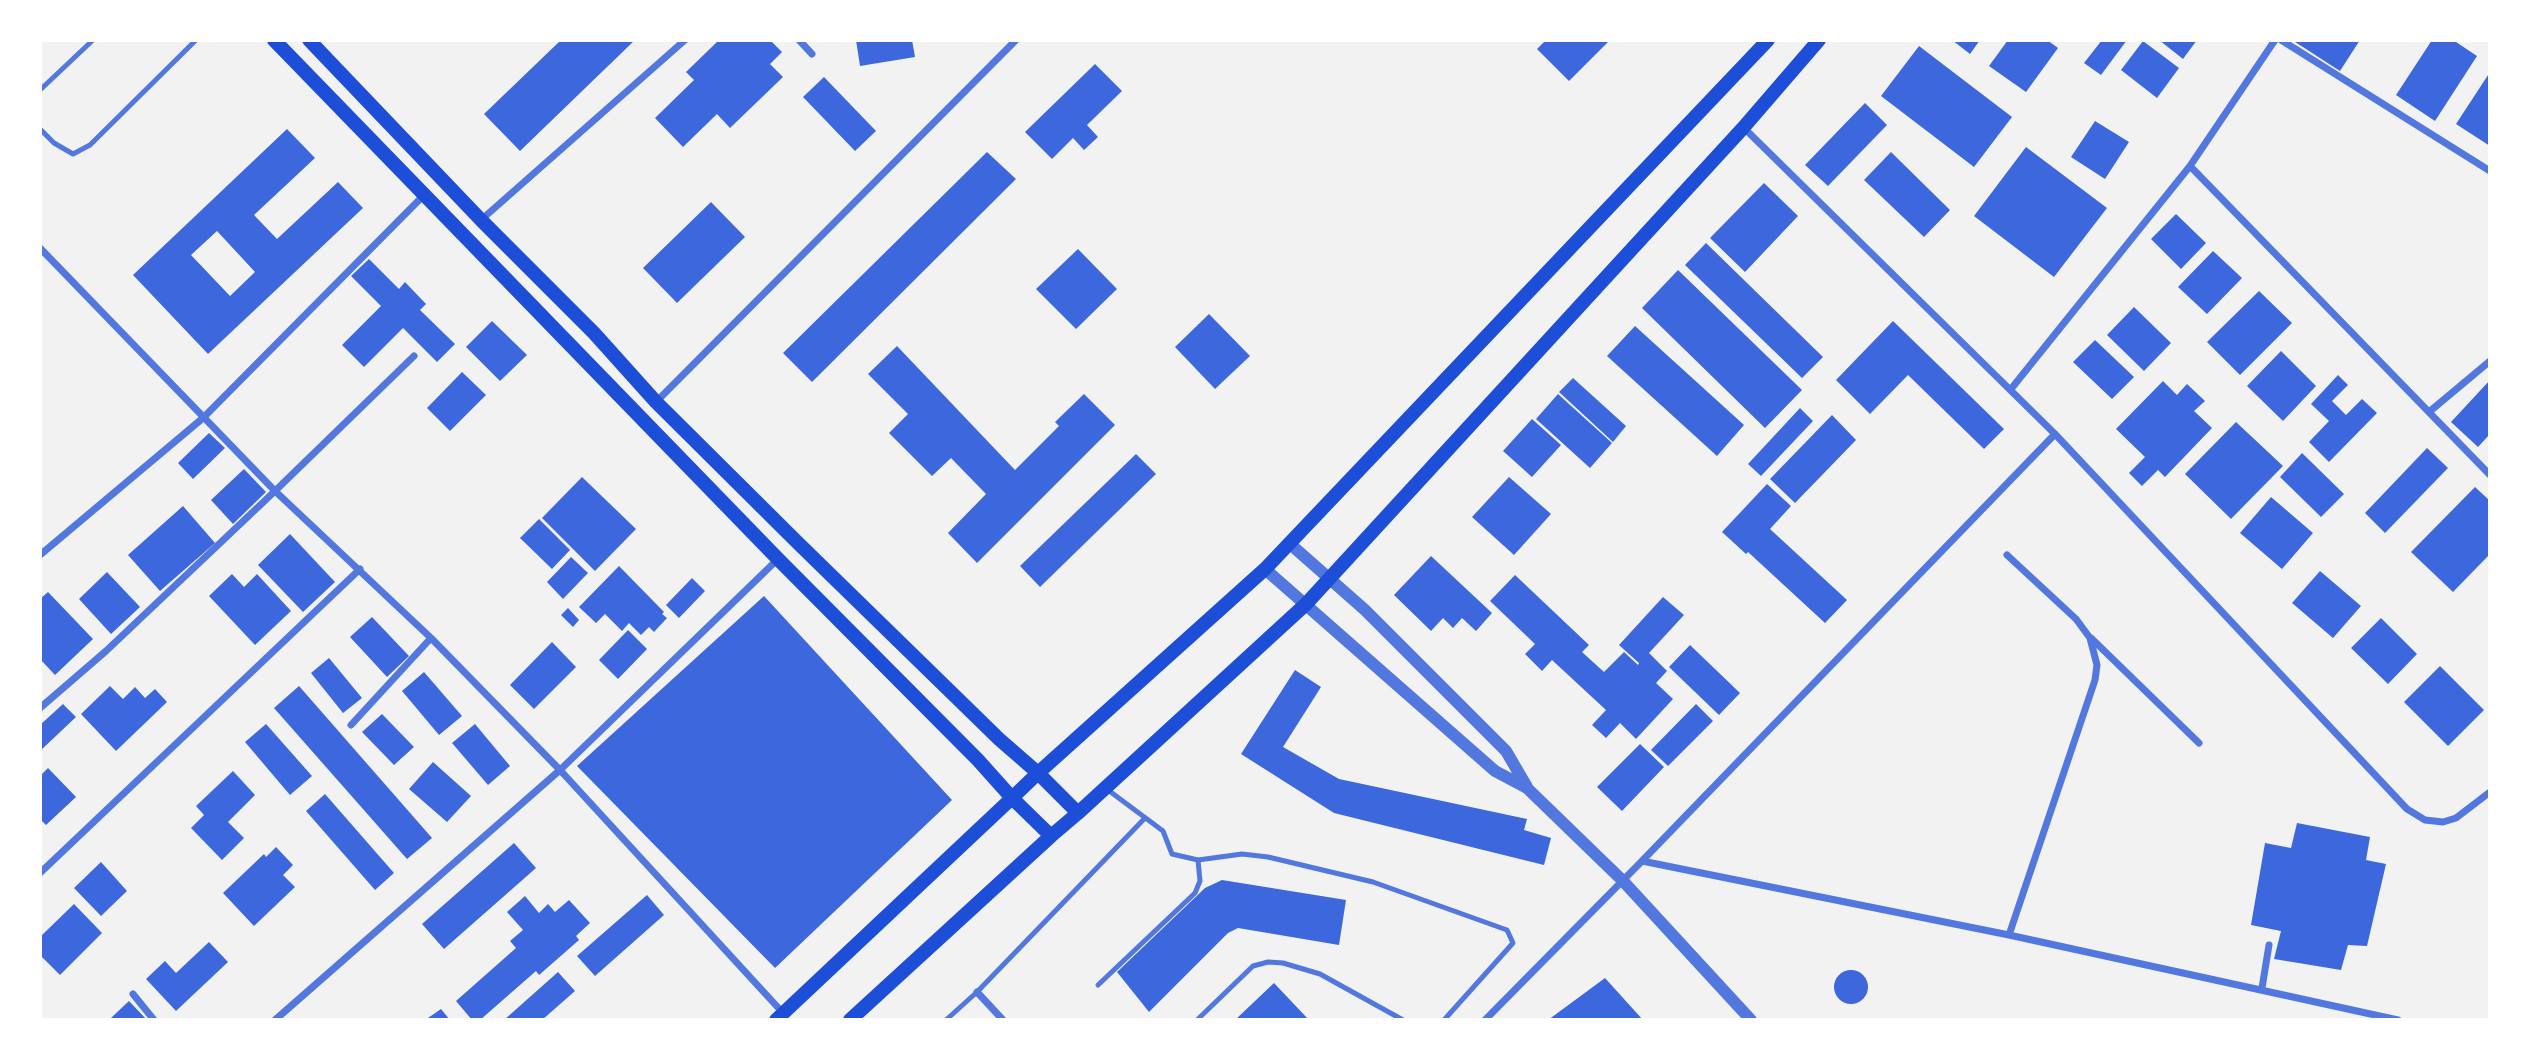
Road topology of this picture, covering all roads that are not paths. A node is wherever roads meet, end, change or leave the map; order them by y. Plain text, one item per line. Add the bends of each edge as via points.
1 (93, 40) edge
2 (195, 40) edge
3 (274, 40) edge
4 (309, 40) edge
5 (685, 40) edge
6 (799, 40) edge
7 (1016, 40) edge
8 (1819, 40) edge
9 (2275, 40) edge
10 (2281, 40) edge
11 (1762, 43) edge
12 (812, 54) dead end
13 (40, 90) edge
14 (1743, 128) junction
15 (40, 129) edge
16 (2190, 166) junction
17 (2490, 171) edge
18 (424, 195) junction
19 (481, 220) junction
20 (40, 248) edge
21 (414, 356) dead end
22 (2490, 361) edge
23 (2011, 389) junction
24 (656, 402) junction
25 (2429, 412) junction
26 (203, 418) junction
27 (2055, 434) junction
28 (2490, 475) edge
29 (275, 491) junction
30 (1289, 543) junction
31 (40, 555) edge
32 (2007, 555) dead end
33 (778, 559) junction
34 (360, 569) junction
35 (1265, 569) junction
36 (1329, 578) junction
37 (1306, 604) junction
38 (431, 638) junction
39 (2090, 638) junction
40 (40, 708) edge
41 (351, 724) dead end
42 (2199, 743) dead end
43 (560, 770) junction
44 (1038, 773) junction
45 (1105, 788) junction
46 (1527, 788) junction
47 (2490, 792) edge
48 (1012, 798) junction
49 (1078, 813) junction
50 (1145, 818) junction
51 (1051, 836) junction
52 (1198, 860) junction
53 (1642, 862) junction
54 (40, 873) edge
55 (1623, 881) junction
56 (2009, 935) junction
57 (2269, 945) dead end
58 (1098, 985) dead end
59 (2262, 988) junction
60 (977, 992) junction
61 (133, 994) dead end
62 (779, 1017) edge
63 (154, 1020) edge
64 (275, 1020) edge
65 (850, 1020) edge
66 (946, 1020) edge
67 (1003, 1020) edge
68 (1197, 1020) edge
69 (1403, 1020) edge
70 (1444, 1020) edge
71 (1485, 1020) edge
72 (1751, 1020) edge
73 (2398, 1020) edge

1 - 13 lane
2 - 15 lane via 89,145 73,155
3 - 18 main road
4 - 19 main road
5 - 19 street
6 - 12 street
7 - 24 street
8 - 14 main road
9 - 16 street
10 - 17 street
11 - 30 main road
14 - 23 street
14 - 36 main road
16 - 23 street
16 - 25 street
18 - 26 street
18 - 33 main road
19 - 24 main road
20 - 26 street
21 - 29 street
22 - 25 street
23 - 27 street
24 - 44 main road
25 - 28 street
26 - 29 street
26 - 31 street
27 - 47 street via 2407,809 2425,820 2443,822 2456,818
27 - 53 street
29 - 34 street
29 - 40 street
30 - 35 main road
30 - 36 street
32 - 39 street via 2076,619
33 - 43 street
33 - 48 main road
34 - 38 street
34 - 54 street
35 - 37 street
35 - 44 main road
36 - 37 main road
36 - 46 street via 1506,751
37 - 45 main road
37 - 46 street via 1495,771
38 - 41 street
38 - 43 street
39 - 42 street
39 - 56 street via 2097,665 2095,680
43 - 62 street
43 - 64 street
44 - 48 main road
44 - 49 main road
45 - 49 main road
45 - 50 lane
46 - 55 street
48 - 51 main road
48 - 62 main road
49 - 51 main road
50 - 52 lane via 1163,831 1172,854
50 - 60 lane
51 - 65 main road
52 - 58 lane via 1200,881 1195,893
52 - 70 lane via 1242,854 1268,857 1373,882 1507,930 1513,943
53 - 55 street
53 - 56 street
55 - 71 street
55 - 72 street
56 - 59 street
57 - 59 street
59 - 73 street
60 - 66 lane
60 - 67 street
61 - 63 street
68 - 69 lane via 1253,966 1268,962 1320,974

